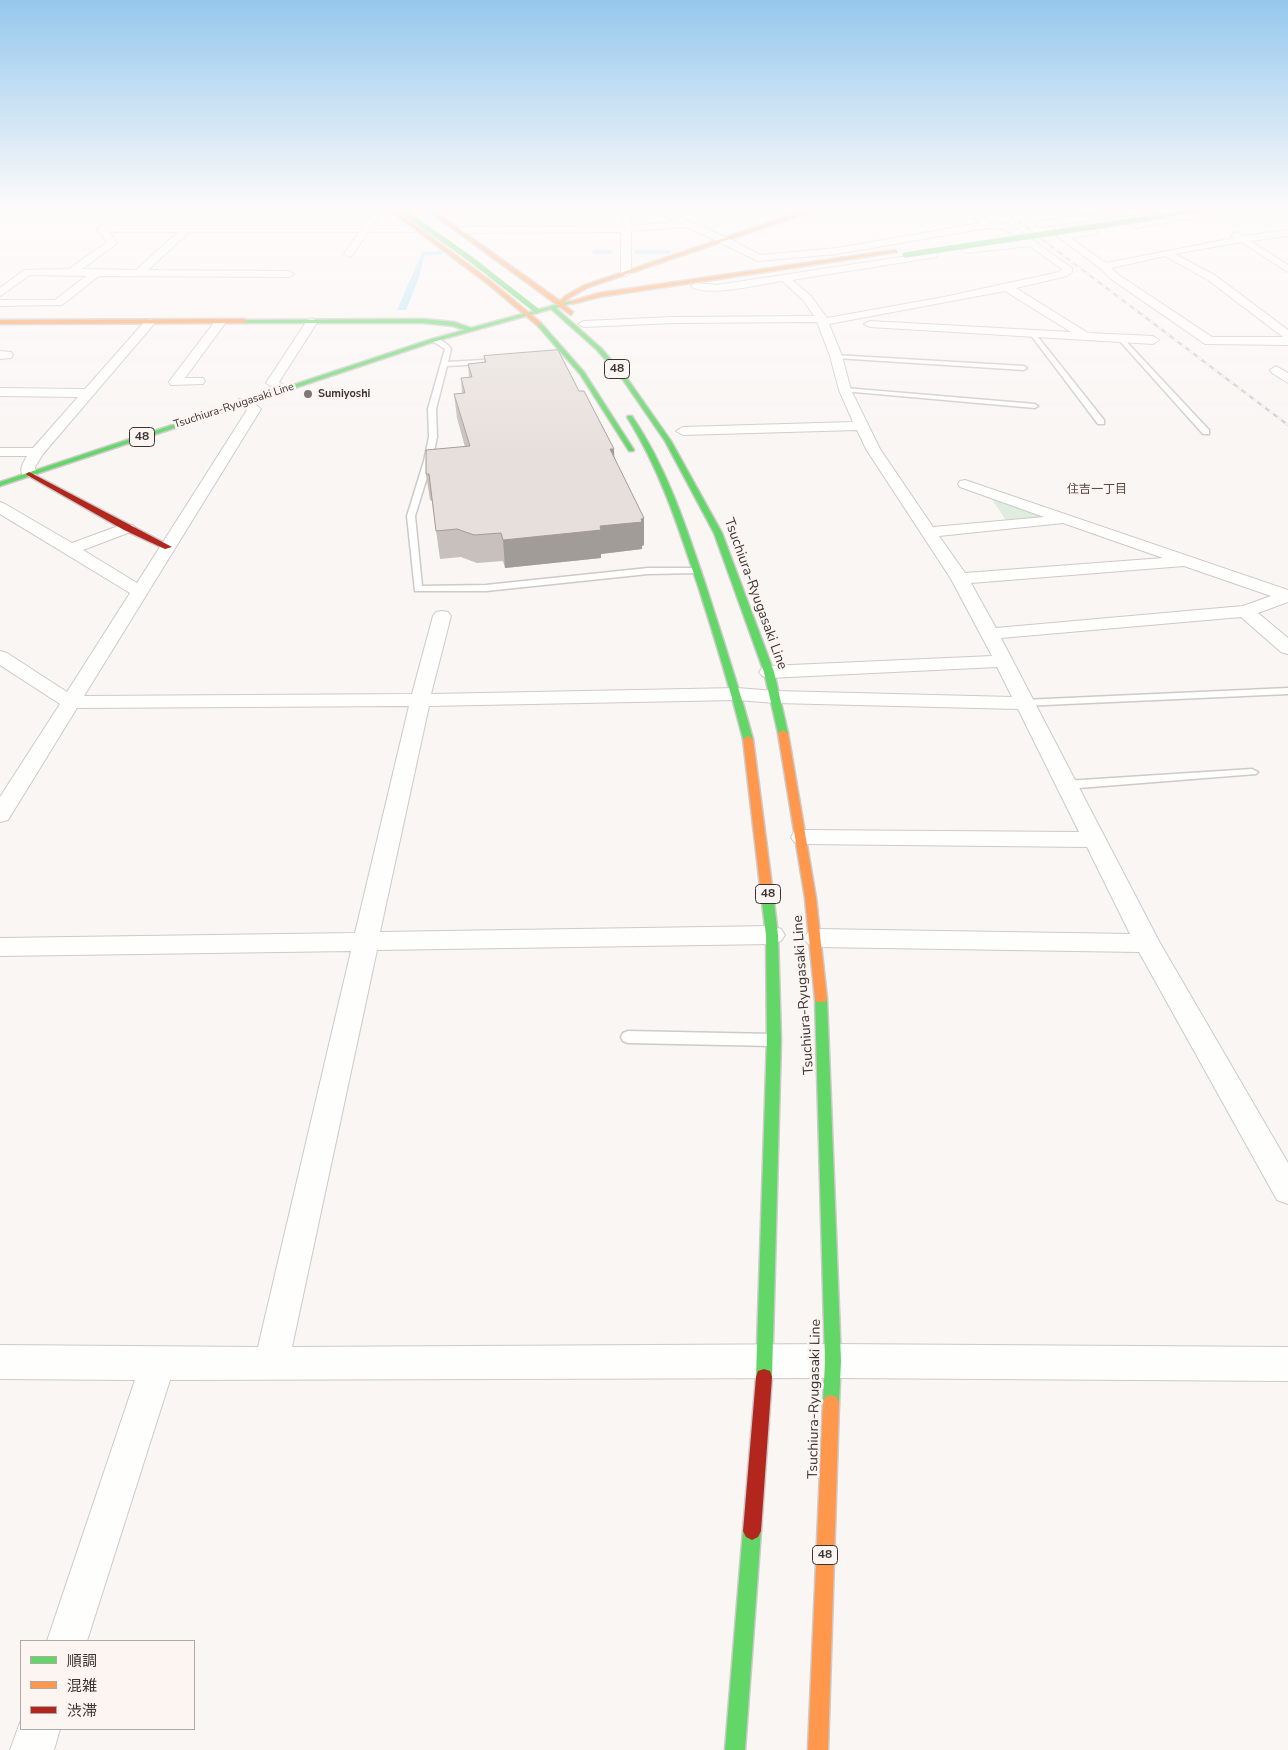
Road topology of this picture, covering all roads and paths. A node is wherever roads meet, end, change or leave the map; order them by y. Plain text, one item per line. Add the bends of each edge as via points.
1 (77, 288) edge
2 (494, 288) edge
3 (503, 288) edge
4 (528, 288) edge
5 (534, 288) edge
6 (582, 288) edge
7 (646, 288) edge
8 (686, 288) edge
9 (795, 288) edge
10 (1003, 288) edge
11 (1007, 288) edge
12 (1131, 288) edge
13 (1225, 288) edge
14 (0, 304) edge
15 (557, 306) junction
16 (531, 312) junction
17 (822, 320) junction
18 (0, 322) edge
19 (150, 322) junction
20 (220, 322) junction
21 (312, 322) junction
22 (584, 324) junction
23 (469, 329) junction
24 (1032, 333) junction
25 (1087, 336) junction
26 (1288, 336) edge
27 (1120, 338) junction
28 (434, 340) junction
29 (1153, 340) dead end
30 (1288, 341) edge
31 (836, 356) junction
32 (513, 361) edge
33 (445, 364) junction
34 (593, 368) dead end
35 (1024, 368) dead end
36 (1276, 370) dead end
37 (1288, 379) edge
38 (200, 381) dead end
39 (284, 389) junction
40 (646, 389) dead end
41 (846, 390) junction
42 (0, 392) edge
43 (89, 393) junction
44 (244, 402) junction
45 (622, 405) dead end
46 (1034, 406) dead end
47 (1101, 422) dead end
48 (862, 426) junction
49 (682, 431) dead end
50 (1206, 432) dead end
51 (0, 452) edge
52 (37, 452) junction
53 (638, 463) dead end
54 (29, 474) junction
55 (0, 484) edge
56 (965, 484) dead end
57 (660, 501) dead end
58 (715, 506) dead end
59 (0, 507) edge
60 (1067, 520) junction
61 (127, 528) junction
62 (718, 532) junction
63 (928, 532) junction
64 (685, 538) junction
65 (168, 547) junction
66 (72, 550) junction
67 (1188, 561) junction
68 (697, 570) junction
69 (960, 579) junction
70 (140, 592) junction
71 (1288, 596) edge
72 (1245, 611) junction
73 (442, 616) dead end
74 (990, 634) junction
75 (1288, 648) edge
76 (0, 658) edge
77 (1004, 662) junction
78 (769, 672) junction
79 (1288, 691) edge
80 (737, 694) junction
81 (776, 697) junction
82 (420, 700) junction
83 (70, 702) junction
84 (1023, 703) junction
85 (1252, 772) dead end
86 (1066, 785) junction
87 (0, 815) edge
88 (802, 837) junction
89 (1094, 840) junction
90 (772, 934) junction
91 (817, 938) junction
92 (366, 940) junction
93 (1147, 943) junction
94 (0, 946) edge
95 (628, 1037) dead end
96 (774, 1040) junction
97 (1288, 1191) edge
98 (832, 1361) junction
99 (0, 1362) edge
100 (765, 1362) junction
101 (158, 1363) junction
102 (271, 1364) junction
103 (1288, 1364) edge
104 (67, 1640) edge
105 (39, 1730) edge
106 (32, 1750) edge
107 (735, 1750) edge
108 (818, 1750) edge

1 - 14 street via 58,303
2 - 16 main road
3 - 16 main road, bridge
4 - 15 main road
5 - 15 main road
6 - 15 main road
7 - 15 main road
8 - 15 main road
9 - 17 street via 807,298
10 - 17 street via 892,311
11 - 25 street
12 - 30 street via 1209,341
13 - 26 street
15 - 16 main road, Tsuchiura-Ryugasaki Line
15 - 22 main road
15 - 62 main road, Tsuchiura-Ryugasaki Line / 48 via 625,379 668,441
16 - 23 main road, Tsuchiura-Ryugasaki Line / 48
16 - 34 main road, 48 via 554,326
16 - 53 main road
17 - 22 street via 673,320
17 - 24 street
17 - 31 street
18 - 19 main road
19 - 20 main road
19 - 43 street
20 - 21 main road
20 - 38 street via 175,382
21 - 23 main road via 440,322
21 - 39 street via 272,383
22 - 40 main road
23 - 28 main road, Tsuchiura-Ryugasaki Line / 48
24 - 25 street
24 - 47 lane
25 - 27 street
27 - 29 street
27 - 50 lane
28 - 33 lane via 447,347
28 - 39 main road, Tsuchiura-Ryugasaki Line / 48
31 - 35 lane
31 - 41 street
32 - 33 lane
33 - 68 lane via 432,408 433,437 412,516 418,589 486,588 648,571
36 - 37 street
39 - 44 main road, Tsuchiura-Ryugasaki Line / 48
41 - 46 lane
41 - 48 street
42 - 43 street
43 - 52 street
44 - 54 main road, Tsuchiura-Ryugasaki Line / 48
44 - 65 street via 254,409
45 - 64 main road, Tsuchiura-Ryugasaki Line / 48 via 648,443 672,494
48 - 49 street
48 - 63 street via 873,449
51 - 52 street
52 - 54 street via 28,467
54 - 55 main road, Tsuchiura-Ryugasaki Line / 48
54 - 61 main road
56 - 60 street
57 - 64 main road
58 - 62 main road
59 - 66 street
60 - 63 street
60 - 67 street
61 - 65 main road
61 - 66 street
62 - 78 main road, Tsuchiura-Ryugasaki Line / 48
63 - 69 street
64 - 68 main road, Tsuchiura-Ryugasaki Line / 48
65 - 70 street
66 - 70 street
67 - 69 street
67 - 71 street
68 - 80 main road, Tsuchiura-Ryugasaki Line / 48
69 - 74 street
70 - 83 street
71 - 72 street
72 - 74 street
72 - 75 street
73 - 82 street
74 - 77 street
76 - 83 street
77 - 78 street
77 - 84 street
78 - 81 main road, Tsuchiura-Ryugasaki Line / 48
79 - 84 lane
80 - 81 street
80 - 82 street
80 - 90 main road, Tsuchiura-Ryugasaki Line / 48 via 750,748
81 - 84 street
81 - 88 main road, Tsuchiura-Ryugasaki Line / 48
82 - 83 street
82 - 92 street
83 - 87 street
84 - 86 street
85 - 86 lane
86 - 89 street
88 - 89 street
88 - 91 main road, Tsuchiura-Ryugasaki Line / 48
89 - 93 street
90 - 92 street
90 - 96 main road, Tsuchiura-Ryugasaki Line / 48
91 - 93 street
91 - 98 main road, Tsuchiura-Ryugasaki Line / 48 via 824,1034
92 - 94 street
92 - 102 street
93 - 97 street
95 - 96 lane
96 - 100 main road, Tsuchiura-Ryugasaki Line / 48
98 - 100 street
98 - 103 street
98 - 108 main road, Tsuchiura-Ryugasaki Line / 48
99 - 101 street
100 - 102 street
100 - 107 main road, Tsuchiura-Ryugasaki Line / 48
101 - 102 street
101 - 104 street
105 - 106 street

